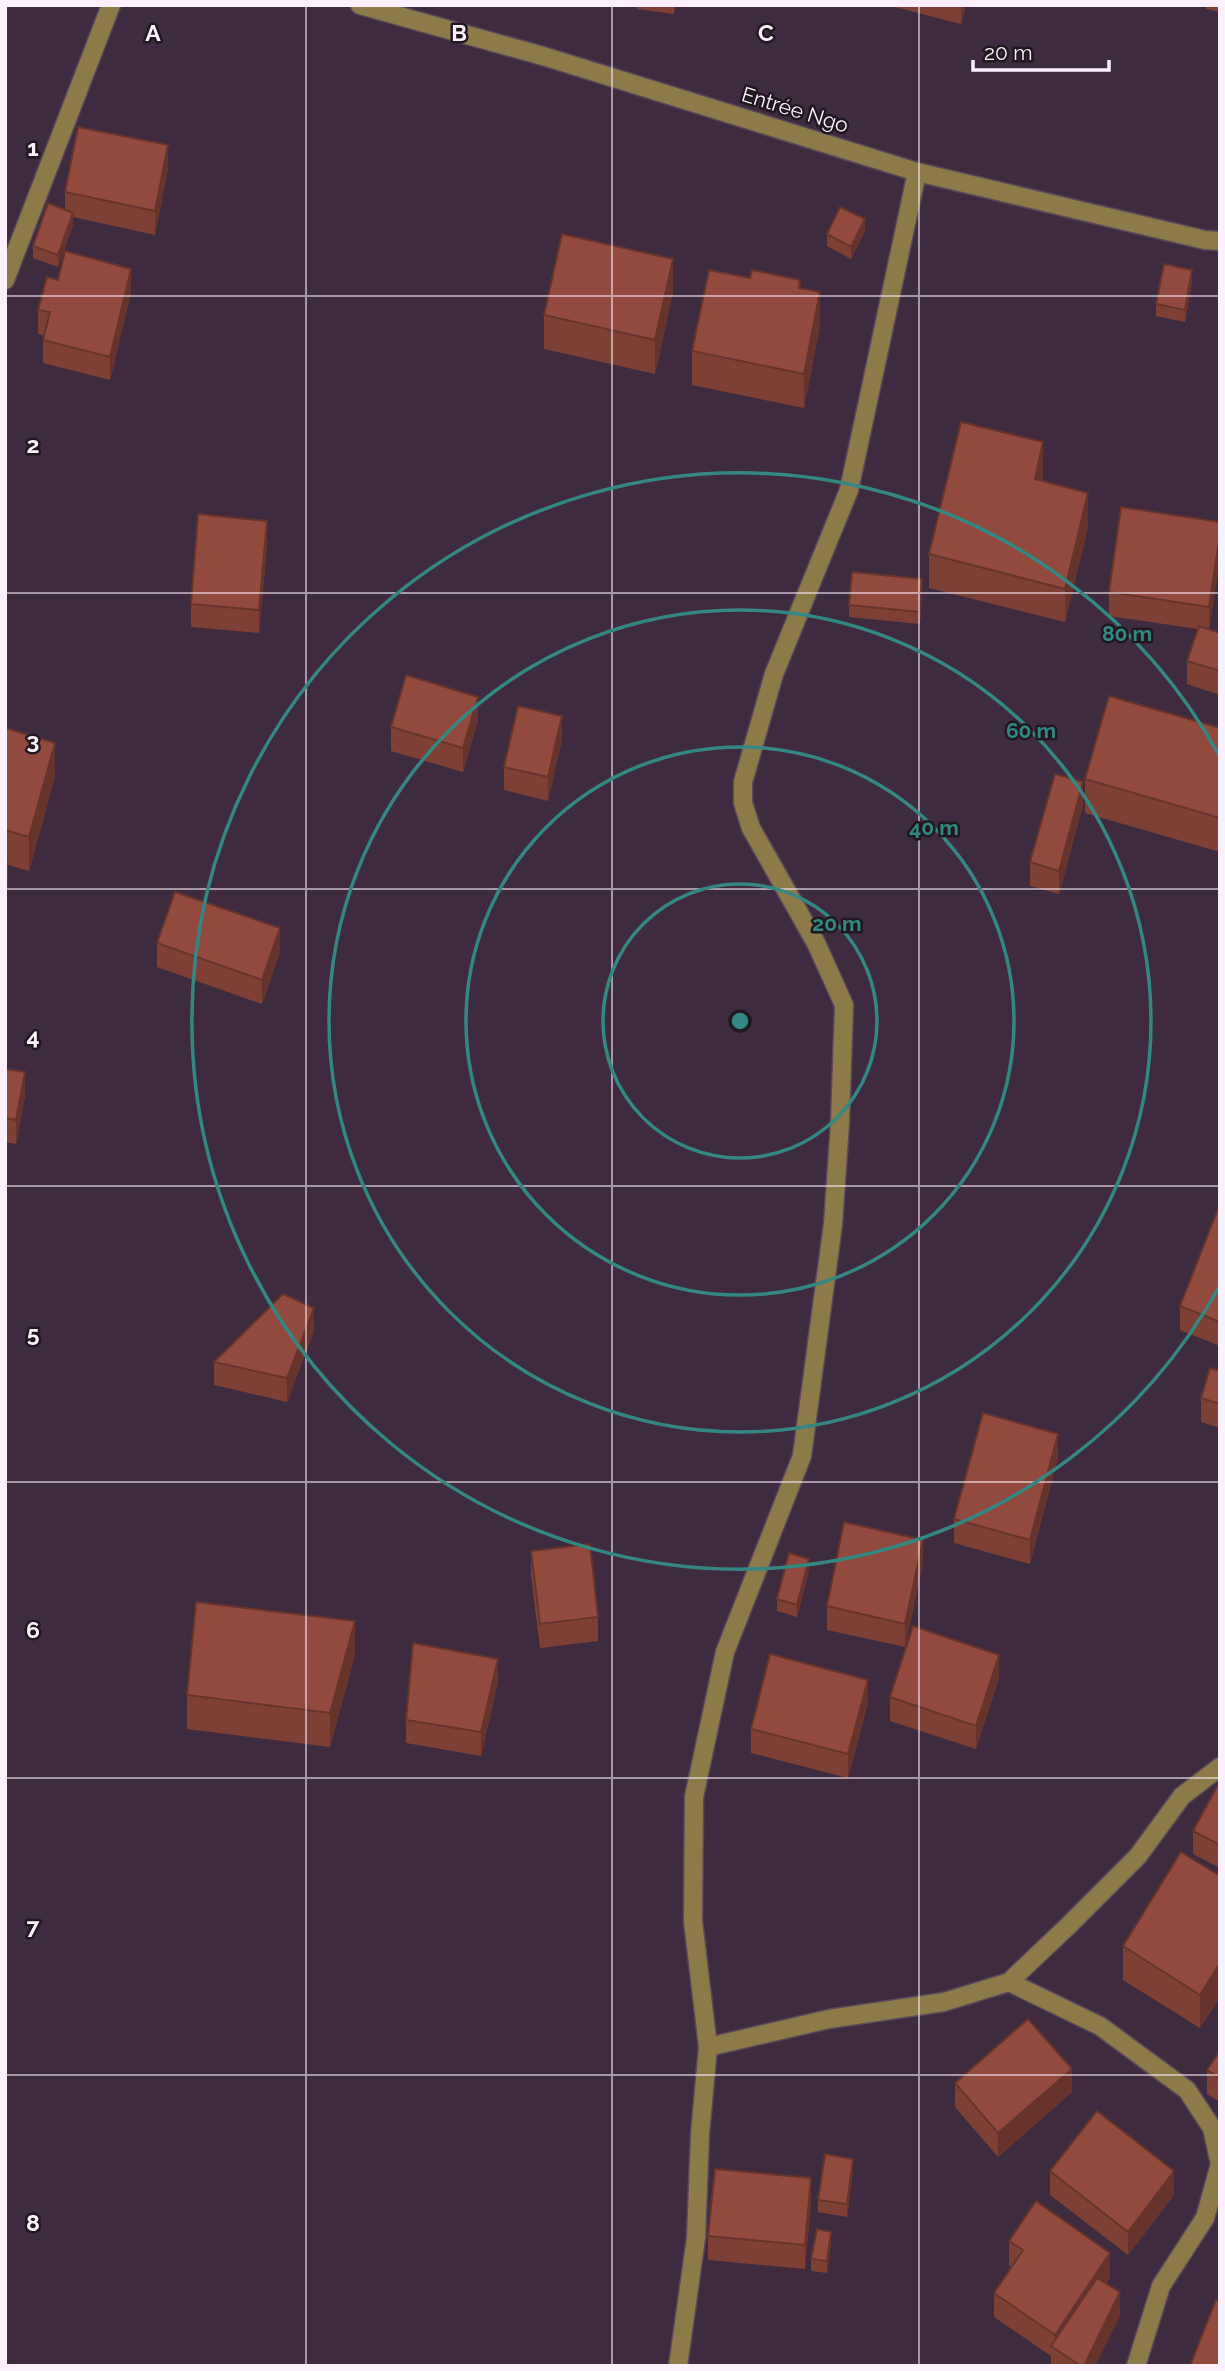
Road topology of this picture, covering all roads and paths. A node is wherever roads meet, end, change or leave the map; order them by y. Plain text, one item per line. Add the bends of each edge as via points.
1 (111, 5) edge
2 (360, 5) edge
3 (917, 172) junction
4 (1220, 241) edge
5 (5, 280) edge
6 (1220, 1767) edge
7 (1009, 1982) junction
8 (708, 2047) junction
9 (1216, 2129) edge
10 (1220, 2164) edge
11 (678, 2366) edge
12 (1136, 2366) edge

1 - 5 street
2 - 3 street, Entrée Ngo via 543,56
3 - 4 street, Entrée Ngo
3 - 8 street via 849,490 774,674 743,782 743,803 751,828 816,943 844,1005 833,1224 802,1456 725,1651 694,1797 693,1921
6 - 7 street via 1182,1796 1138,1856
7 - 8 street via 943,2002 829,2019
7 - 9 street via 1100,2026 1187,2090
8 - 11 street via 696,2238
9 - 10 street
10 - 12 street via 1205,2218 1161,2286

